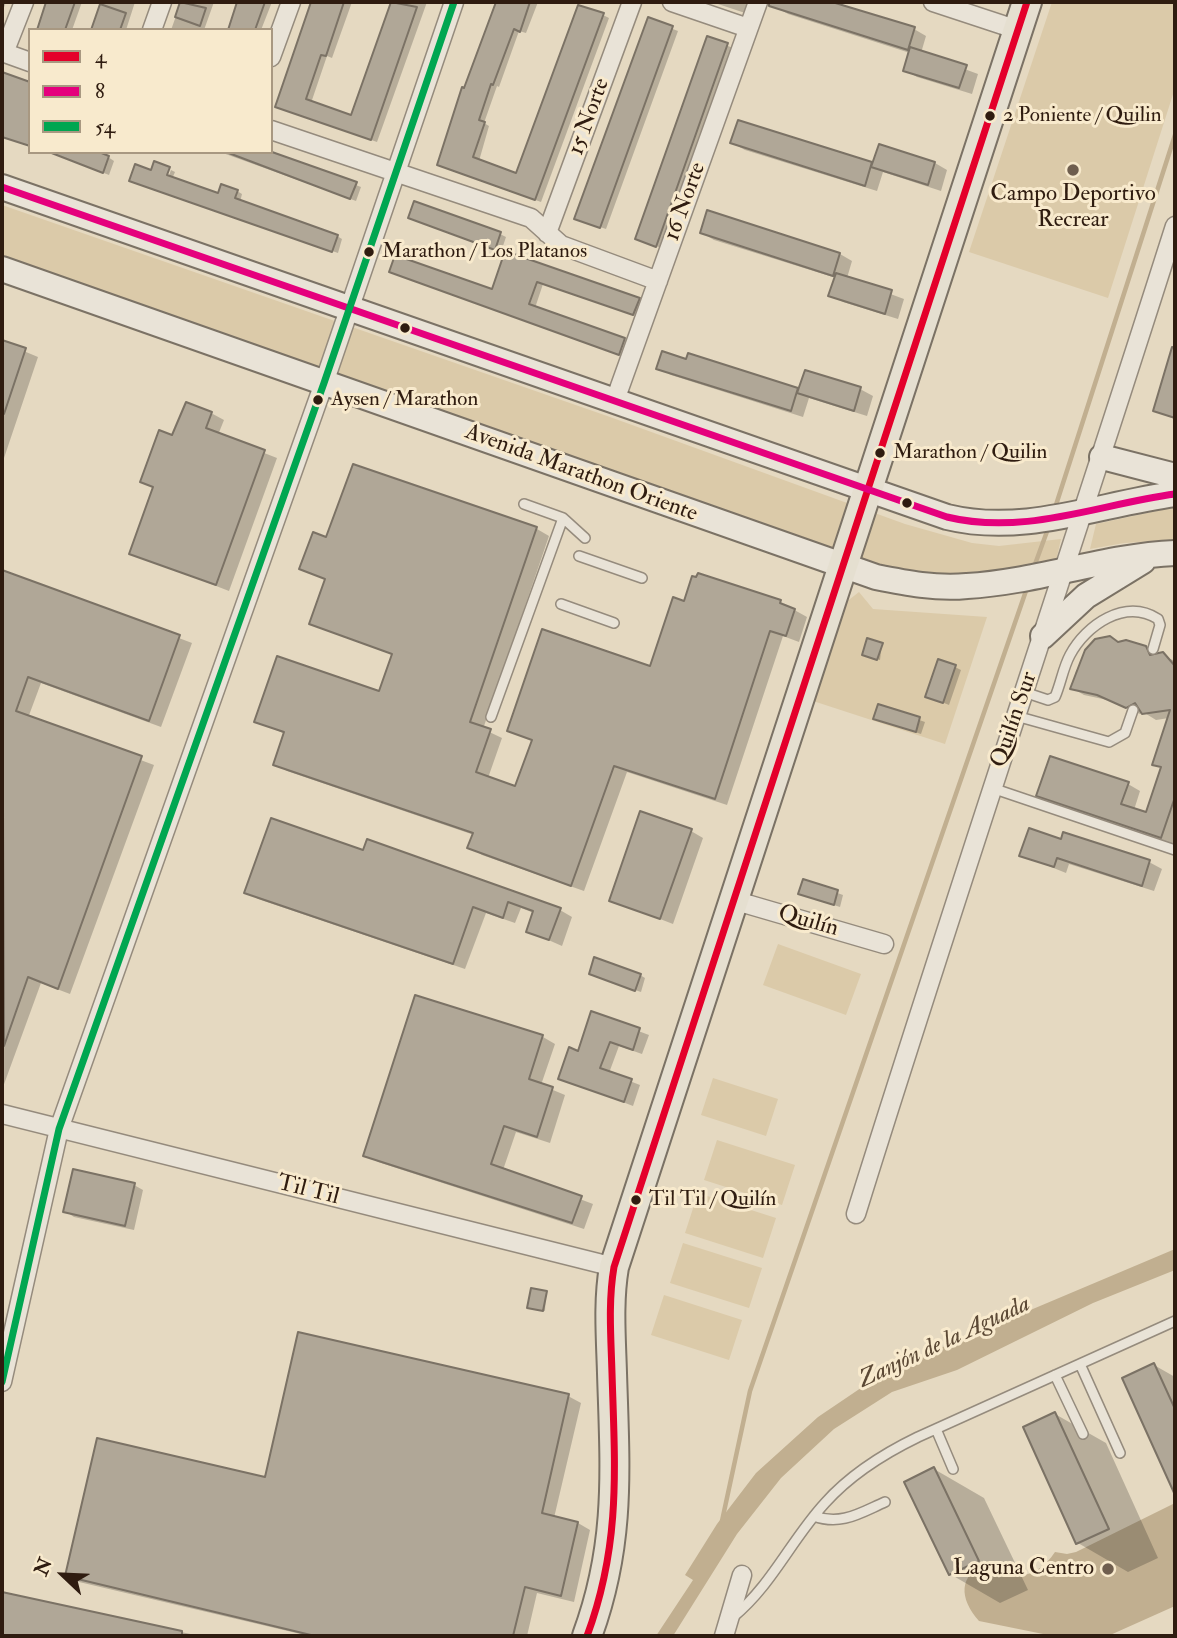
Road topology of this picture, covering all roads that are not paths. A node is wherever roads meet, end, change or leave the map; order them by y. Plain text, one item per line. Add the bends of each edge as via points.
1 (24, 2) edge
2 (162, 2) edge
3 (291, 2) edge
4 (454, 2) edge
5 (632, 2) edge
6 (672, 2) edge
7 (758, 2) edge
8 (933, 2) edge
9 (1027, 2) edge
10 (153, 28) edge
11 (748, 28) junction
12 (1018, 30) junction
13 (273, 52) edge
14 (3, 53) edge
15 (28, 61) edge
16 (273, 131) edge
17 (394, 171) junction
18 (2, 187) edge
19 (1175, 226) edge
20 (547, 233) junction
21 (2, 269) edge
22 (657, 281) junction
23 (347, 309) junction
24 (324, 383) junction
25 (614, 403) junction
26 (1102, 457) junction
27 (1175, 476) edge
28 (867, 490) junction
29 (1175, 494) edge
30 (524, 504) dead end
31 (1075, 514) junction
32 (563, 518) junction
33 (585, 538) dead end
34 (1167, 554) edge
35 (579, 556) dead end
36 (841, 566) junction
37 (1057, 570) junction
38 (642, 578) dead end
39 (561, 604) dead end
40 (614, 624) dead end
41 (1043, 636) junction
42 (1153, 649) dead end
43 (1024, 692) junction
44 (1133, 710) dead end
45 (1016, 716) junction
46 (491, 717) dead end
47 (992, 789) junction
48 (1175, 849) edge
49 (733, 900) junction
50 (884, 944) dead end
51 (2, 1114) edge
52 (59, 1129) junction
53 (856, 1214) dead end
54 (614, 1267) junction
55 (1175, 1321) edge
56 (1080, 1364) junction
57 (1055, 1375) junction
58 (2, 1382) edge
59 (936, 1429) junction
60 (1083, 1434) dead end
61 (1120, 1453) dead end
62 (953, 1469) dead end
63 (885, 1502) dead end
64 (814, 1516) junction
65 (742, 1575) dead end
66 (727, 1628) edge
67 (587, 1636) edge

1 - 14 street
2 - 10 street
3 - 13 street
4 - 17 street
5 - 20 street, 15 Norte
6 - 11 street
7 - 11 street, 16 Norte
8 - 12 street
9 - 12 main road
11 - 22 street, 16 Norte
12 - 28 main road
14 - 15 street
16 - 17 street
17 - 20 street via 531,218
17 - 23 street
18 - 23 main road
19 - 26 street, Quilín Sur
20 - 22 street via 561,245
21 - 24 main road, Avenida Marathon Oriente
22 - 25 street, 16 Norte
23 - 24 street
23 - 25 main road
24 - 36 main road, Avenida Marathon Oriente
24 - 52 street
25 - 28 main road
26 - 27 main road
26 - 31 street, Quilín Sur
28 - 31 main road via 964,521 1002,525
28 - 36 main road
29 - 31 main road
30 - 32 lane
31 - 37 street, Quilín Sur
32 - 33 lane
32 - 46 lane
34 - 37 main road, Avenida Marathon Oriente
34 - 41 main road via 1097,588
35 - 38 lane
36 - 37 main road, Avenida Marathon Oriente via 917,585 966,586
36 - 49 main road
37 - 41 street, Quilín Sur
39 - 40 lane
41 - 43 street, Quilín Sur
42 - 43 lane via 1158,619 1140,612 1121,612 1091,629 1077,645 1055,696 1048,700
43 - 45 street, Quilín Sur
44 - 45 lane via 1125,733 1109,742
45 - 47 street, Quilín Sur
47 - 48 lane
47 - 53 street, Quilín Sur
49 - 50 street, Quilín
49 - 54 main road
51 - 52 street, Til Til
52 - 54 street, Til Til
52 - 58 street
54 - 67 main road via 610,1305 616,1507 606,1579
55 - 56 lane
56 - 57 lane
56 - 61 lane
57 - 59 lane
57 - 60 lane
59 - 62 lane
59 - 64 lane via 901,1445 852,1478
63 - 64 lane via 844,1520 830,1522
64 - 66 lane via 755,1599
65 - 66 street

